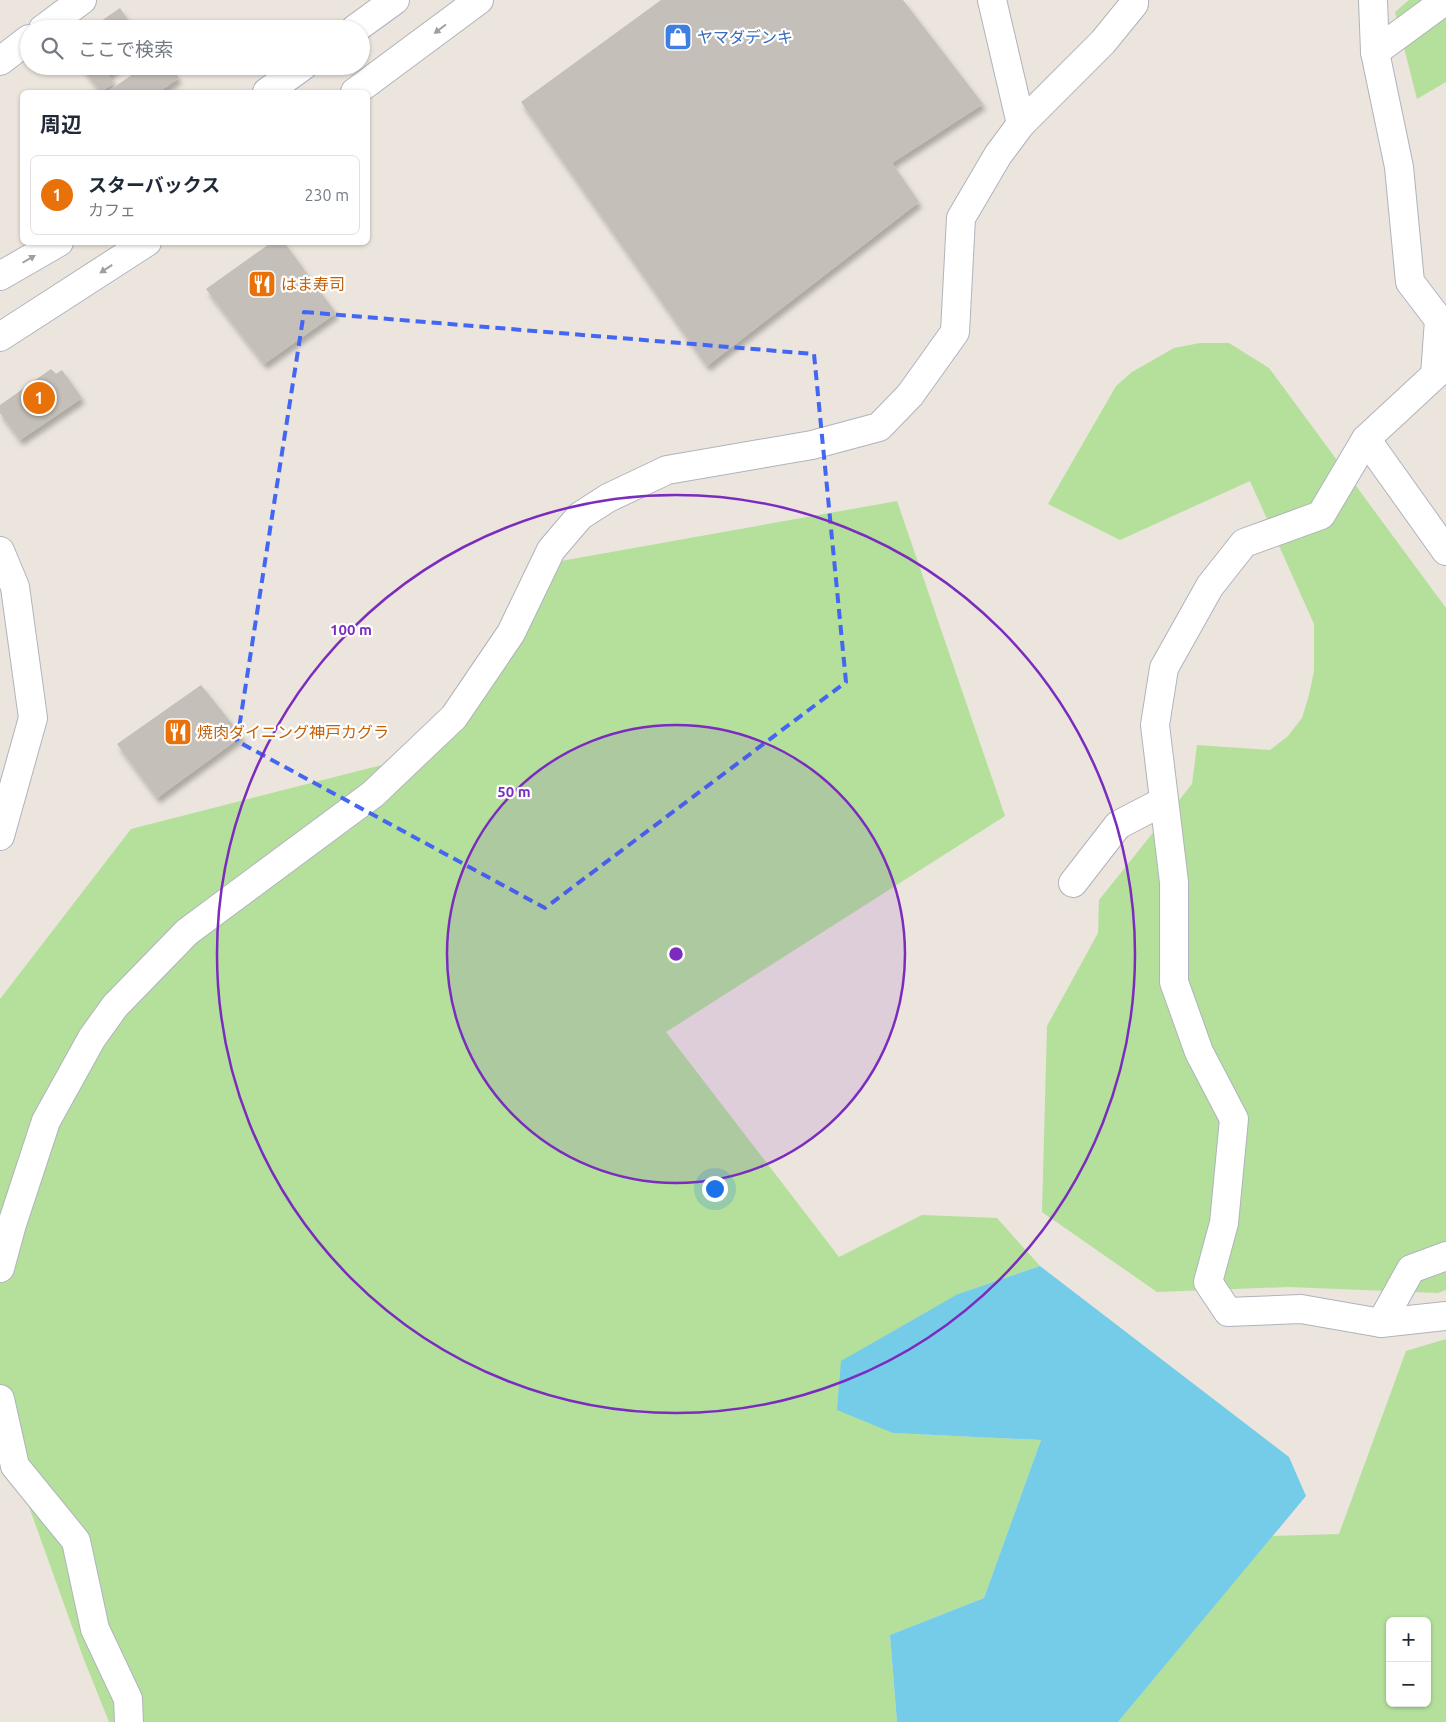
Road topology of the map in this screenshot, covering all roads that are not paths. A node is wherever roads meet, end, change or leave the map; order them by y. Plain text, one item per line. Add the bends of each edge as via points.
1 (82, 0) edge
2 (395, 0) edge
3 (479, 0) edge
4 (992, 0) edge
5 (1134, 0) edge
6 (1373, 0) edge
7 (1446, 0) edge
8 (55, 20) edge
9 (367, 20) edge
10 (20, 46) edge
11 (1375, 52) junction
12 (0, 60) edge
13 (291, 75) edge
14 (270, 90) edge
15 (358, 90) edge
16 (1021, 124) junction
17 (54, 245) edge
18 (143, 245) edge
19 (0, 276) edge
20 (1443, 317) edge
21 (0, 337) edge
22 (1441, 360) edge
23 (1366, 439) junction
24 (0, 551) edge
25 (1446, 551) edge
26 (1164, 801) junction
27 (0, 836) edge
28 (1073, 883) dead end
29 (1446, 1256) edge
30 (0, 1268) edge
31 (1446, 1316) edge
32 (1381, 1323) junction
33 (0, 1399) edge
34 (128, 1722) edge

1 - 8 street
2 - 9 street
3 -> 15 street
4 - 16 street
5 - 16 street via 1103,42
6 - 11 street
7 - 11 street
10 - 12 street
11 - 20 street via 1399,167 1410,282
13 - 14 street
16 - 30 street via 998,155 961,218 955,332 910,395 879,427 812,445 667,470 608,498 580,516 551,550 511,633 454,717 373,794 187,932 115,1006 92,1038 46,1121
19 -> 17 street
18 -> 21 street
20 - 22 street
22 - 23 street via 1435,375
23 - 25 street
23 - 26 street via 1321,515 1244,543 1210,586 1164,668 1155,725
24 - 27 street via 16,587 33,718
26 - 28 street via 1118,825
26 - 32 street via 1174,882 1174,982 1199,1052 1234,1119 1224,1223 1208,1282 1228,1312 1301,1309
29 - 32 street via 1411,1269
31 - 32 street
33 - 34 street via 15,1466 76,1541 95,1629 128,1699

